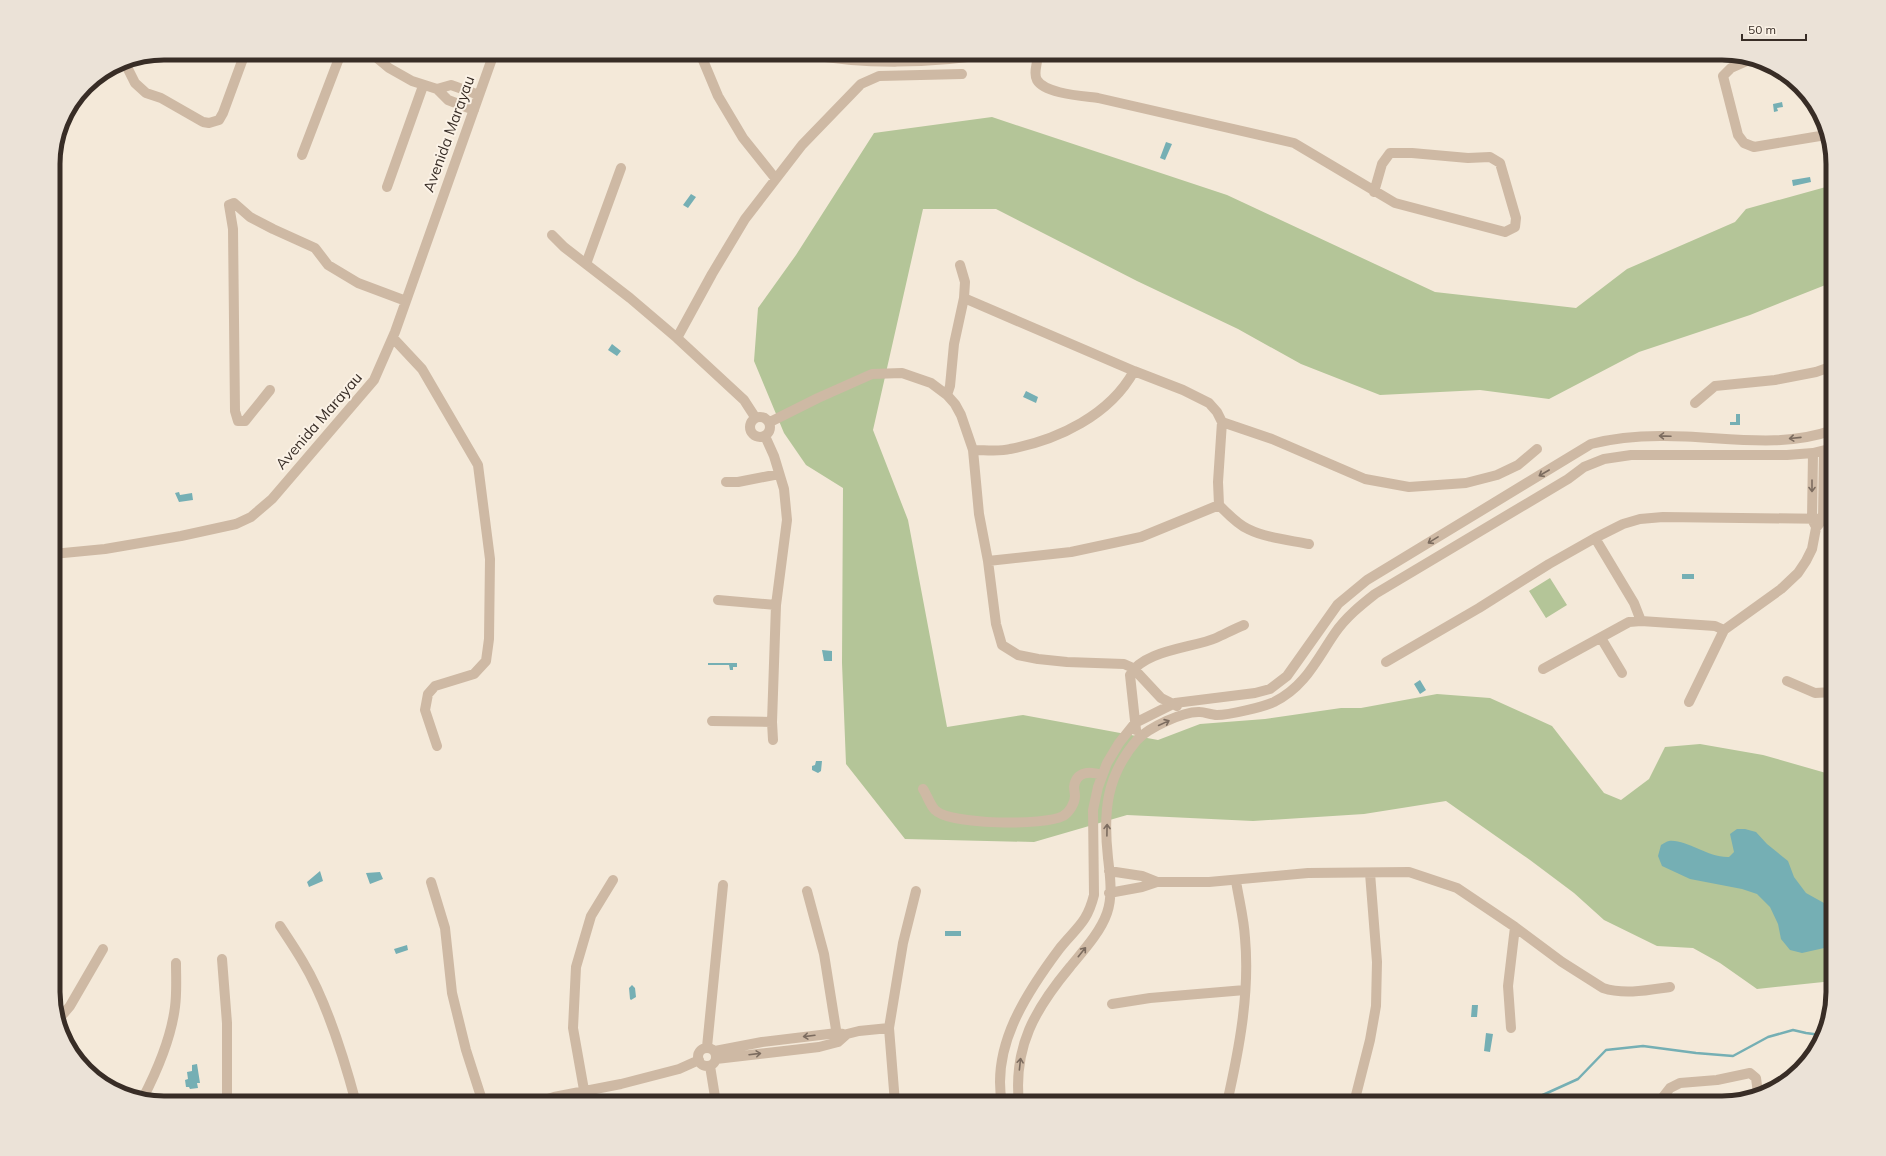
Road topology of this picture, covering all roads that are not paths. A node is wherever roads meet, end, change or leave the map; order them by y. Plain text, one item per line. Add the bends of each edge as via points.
1 (242, 60) edge
2 (338, 60) edge
3 (379, 60) edge
4 (492, 60) edge
5 (703, 60) edge
6 (858, 60) edge
7 (920, 60) edge
8 (1038, 60) edge
9 (1743, 63) edge
10 (127, 66) edge
11 (962, 74) dead end
12 (424, 86) junction
13 (437, 89) junction
14 (480, 95) junction
15 (474, 110) junction
16 (1822, 136) edge
17 (302, 155) dead end
18 (621, 168) dead end
19 (775, 178) junction
20 (387, 187) dead end
21 (1374, 192) junction
22 (250, 217) junction
23 (233, 229) junction
24 (552, 234) dead end
25 (586, 264) junction
26 (960, 265) dead end
27 (964, 298) junction
28 (406, 301) junction
29 (393, 338) junction
30 (677, 338) junction
31 (1826, 368) edge
32 (1134, 371) junction
33 (270, 390) dead end
34 (947, 395) junction
35 (1695, 403) dead end
36 (755, 417) junction
37 (770, 422) junction
38 (1222, 422) junction
39 (1826, 432) edge
40 (765, 436) junction
41 (1762, 440) junction
42 (1536, 449) dead end
43 (973, 450) junction
44 (1826, 451) edge
45 (1813, 453) junction
46 (1762, 455) junction
47 (779, 474) junction
48 (726, 482) dead end
49 (1219, 505) junction
50 (1826, 520) edge
51 (1814, 523) junction
52 (1454, 528) junction
53 (1595, 538) junction
54 (1462, 542) junction
55 (1309, 544) dead end
56 (60, 553) edge
57 (988, 561) junction
58 (718, 600) dead end
59 (776, 605) junction
60 (1641, 621) junction
61 (1244, 624) dead end
62 (1724, 630) junction
63 (1601, 638) junction
64 (1386, 662) dead end
65 (1133, 668) junction
66 (1543, 669) dead end
67 (1622, 673) dead end
68 (1787, 681) dead end
69 (1826, 692) edge
70 (1689, 702) dead end
71 (1175, 703) junction
72 (1184, 716) junction
73 (712, 721) dead end
74 (772, 722) junction
75 (1135, 723) junction
76 (773, 740) dead end
77 (1138, 740) junction
78 (437, 746) dead end
79 (1102, 775) junction
80 (923, 789) dead end
81 (1109, 871) junction
82 (1370, 874) junction
83 (613, 880) dead end
84 (1236, 881) junction
85 (431, 882) dead end
86 (1157, 882) junction
87 (723, 885) dead end
88 (807, 891) dead end
89 (916, 891) dead end
90 (1110, 893) junction
91 (280, 926) dead end
92 (1515, 927) junction
93 (103, 949) dead end
94 (1055, 956) junction
95 (222, 959) dead end
96 (176, 963) dead end
97 (1068, 970) junction
98 (1042, 976) junction
99 (1056, 985) junction
100 (1670, 987) dead end
101 (1245, 990) junction
102 (1112, 1004) dead end
103 (62, 1015) edge
104 (889, 1028) junction
105 (1511, 1028) dead end
106 (841, 1036) junction
107 (712, 1056) junction
108 (699, 1060) junction
109 (1757, 1089) edge
110 (584, 1090) junction
111 (145, 1094) edge
112 (227, 1096) edge
113 (354, 1096) edge
114 (481, 1096) edge
115 (558, 1096) edge
116 (588, 1096) edge
117 (715, 1096) edge
118 (894, 1096) edge
119 (1001, 1096) edge
120 (1019, 1096) edge
121 (1228, 1096) edge
122 (1356, 1096) edge
123 (1664, 1096) edge

1 - 10 street via 223,113 218,120 209,123 146,93 136,83
2 - 17 street
3 - 12 street via 389,68
4 - 14 street, Avenida Marayau
5 - 19 street via 718,96 743,138
6 - 7 street
8 - 21 street via 1035,72 1037,80 1043,86 1068,94 1098,98 1294,143
9 - 16 street via 1731,68 1723,76 1738,135 1744,143 1754,148
11 - 19 street via 879,76 861,84 802,145
12 - 13 street
12 - 20 street
13 - 14 street via 451,85
13 - 15 street via 448,100
14 - 15 street, Avenida Marayau
15 - 28 street, Avenida Marayau
18 - 25 street
19 - 30 street via 745,219
21 - 21 street via 1395,203 1506,232 1515,227 1516,218 1500,163 1490,157 1390,153 1382,164
22 - 23 street via 240,218
22 - 23 street via 234,203 229,205
22 - 28 street via 315,248 328,265 358,282
23 - 33 street via 235,411 238,421 245,421
24 - 25 street
25 - 30 street
26 - 27 street via 965,282
27 - 32 street
27 - 34 street
28 - 29 street, Avenida Marayau
29 - 56 street, Avenida Marayau via 374,380 272,499 251,517 236,524 181,536 105,549
29 - 78 street via 422,369 478,465 490,559 489,639 486,661 474,674 435,686 428,694 425,710
30 - 36 street via 744,400
31 - 35 street via 1775,380 1715,386
32 - 38 street via 1209,403
32 - 43 street via 1110,402 1069,431 1041,442 1009,450
34 - 37 street via 932,383 902,373 872,374
34 - 43 street via 961,415
36 - 37 street via 764,416
36 - 40 street via 750,424 751,432 757,437
37 - 40 street via 770,430
38 - 42 street via 1272,439 1365,479 1409,487 1466,483 1497,475 1518,465
38 - 49 street
39 -> 41 street via 1798,438
40 - 47 street
41 - 46 street
41 -> 52 street via 1661,436 1616,438 1591,444
43 - 57 street via 979,514
44 - 45 street
45 - 46 street
45 -> 51 street
46 - 54 street via 1667,454 1604,459 1584,467
47 - 48 street
47 - 59 street via 784,488 787,520
49 - 55 street via 1233,520 1248,529
49 - 57 street via 1141,538 1071,552
50 - 51 street
51 - 53 street via 1640,519 1623,524
51 - 62 street via 1812,549 1798,573 1781,589
52 - 54 street
52 -> 71 street via 1367,580 1338,604 1287,676 1270,689
53 - 60 street via 1634,603
53 - 64 street
54 - 72 street via 1375,594 1363,604 1336,632 1307,676 1287,694 1258,708 1217,716 1199,712
57 - 65 street via 997,630 1002,645 1010,651 1038,659 1124,664
58 - 59 street
59 - 74 street
60 - 62 street via 1715,626
60 - 63 street via 1629,622
61 - 65 street via 1215,639 1155,656
62 - 70 street
63 - 66 street
63 - 67 street
65 - 71 street via 1162,698
65 - 75 street via 1130,675
68 - 69 street via 1815,693
71 - 72 street
71 - 75 street
77 -> 72 street via 1164,722
73 - 74 street
74 - 76 street
75 - 77 street
75 - 79 street via 1119,743
81 -> 77 street via 1106,843 1108,796 1116,772
79 - 80 street via 1086,772 1078,777 1072,807 1064,816 1029,822 966,820 947,816 935,810
79 - 94 street via 1093,810 1094,895 1087,916
81 - 86 street via 1142,876
81 - 90 street
82 - 84 street via 1308,873
82 - 92 street via 1409,872 1436,880 1457,888
82 - 122 street via 1378,962 1376,1006 1369,1047
83 - 110 street via 590,916 576,967 573,1028
84 - 86 street
84 - 101 street via 1246,939
85 - 114 street via 445,928 452,993
86 - 90 street
87 - 107 street
88 - 106 street via 824,954
89 - 104 street via 903,943
97 -> 90 street via 1100,927 1107,913
91 - 113 street via 304,963 326,1011
92 - 100 street via 1603,988 1629,991
92 - 105 street via 1508,986
93 - 103 street
94 - 97 street
94 - 98 street
95 - 112 street via 227,1023
96 - 111 street via 175,1006 170,1031 163,1055
97 - 99 street
98 - 99 street
98 - 119 street via 1008,1034 1000,1077
120 -> 99 street via 1021,1056 1026,1034
101 - 102 street
101 - 121 street via 1242,1023
104 - 106 street via 859,1030
104 - 118 street
106 - 107 street via 819,1047
107 - 108 street via 702,1064
107 - 108 street via 700,1052
107 - 117 street
108 - 110 street via 678,1069 621,1084 597,1090
109 - 123 street via 1756,1078 1750,1073 1717,1080 1680,1083 1670,1088
110 - 115 street
110 - 116 street

